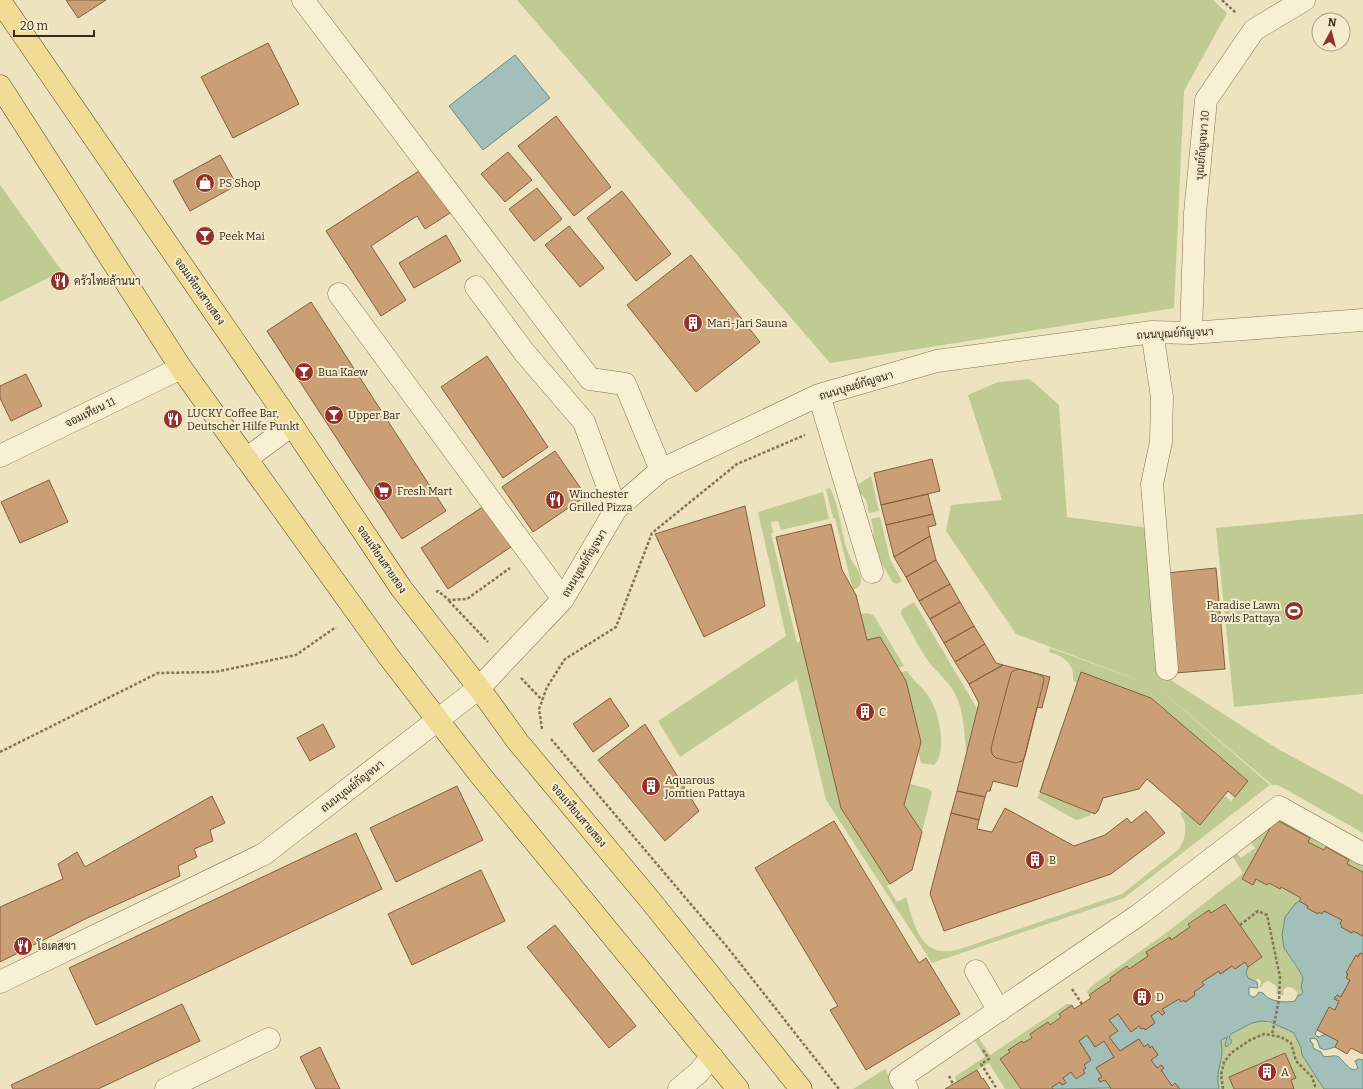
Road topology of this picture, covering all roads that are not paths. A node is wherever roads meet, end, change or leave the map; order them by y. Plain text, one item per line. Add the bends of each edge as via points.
1 (303, 0) edge
2 (1302, 0) edge
3 (0, 1) edge
4 (0, 86) edge
5 (476, 287) dead end
6 (339, 294) dead end
7 (1363, 320) edge
8 (1152, 332) junction
9 (1191, 333) junction
10 (181, 368) junction
11 (819, 395) junction
12 (292, 425) junction
13 (0, 456) edge
14 (246, 459) junction
15 (661, 470) junction
16 (616, 509) junction
17 (872, 572) dead end
18 (563, 599) junction
19 (1167, 669) dead end
20 (479, 688) junction
21 (438, 719) junction
22 (1363, 854) edge
23 (976, 971) dead end
24 (0, 982) edge
25 (999, 1011) junction
26 (270, 1039) dead end
27 (712, 1056) junction
28 (166, 1089) edge
29 (678, 1089) edge
30 (738, 1089) edge
31 (801, 1089) edge
32 (907, 1089) edge

1 - 15 street via 590,379 625,384
2 - 9 street, บุณย์กัญจนา 10 via 1254,30 1206,100 1195,213
3 - 12 main road, จอมเทียนสายสอง
4 - 10 main road
5 - 16 street via 524,352 584,422
6 - 18 street
7 - 9 street, ถนนบุณย์กัญจนา
8 - 9 street, ถนนบุณย์กัญจนา
8 - 11 street, ถนนบุณย์กัญจนา via 937,361
8 - 19 street via 1162,397 1160,442 1152,484
10 - 13 street, จอมเทียน 11
10 - 14 main road
11 - 15 street, ถนนบุณย์กัญจนา
11 - 17 street
12 - 14 street
12 - 20 main road, จอมเทียนสายสอง via 401,588
14 - 21 main road via 389,657
15 - 16 street, ถนนบุณย์กัญจนา
16 - 18 street, ถนนบุณย์กัญจนา
18 - 20 street, ถนนบุณย์กัญจนา
20 - 21 street, ถนนบุณย์กัญจนา
20 - 31 main road, จอมเทียนสายสอง via 518,742 650,900
21 - 24 street, ถนนบุณย์กัญจนา via 264,854
21 - 27 main road via 481,776
22 - 25 street via 1279,807 1140,914
23 - 25 street
25 - 32 street via 900,1078
26 - 28 street
27 - 29 street via 698,1073
27 - 30 main road

